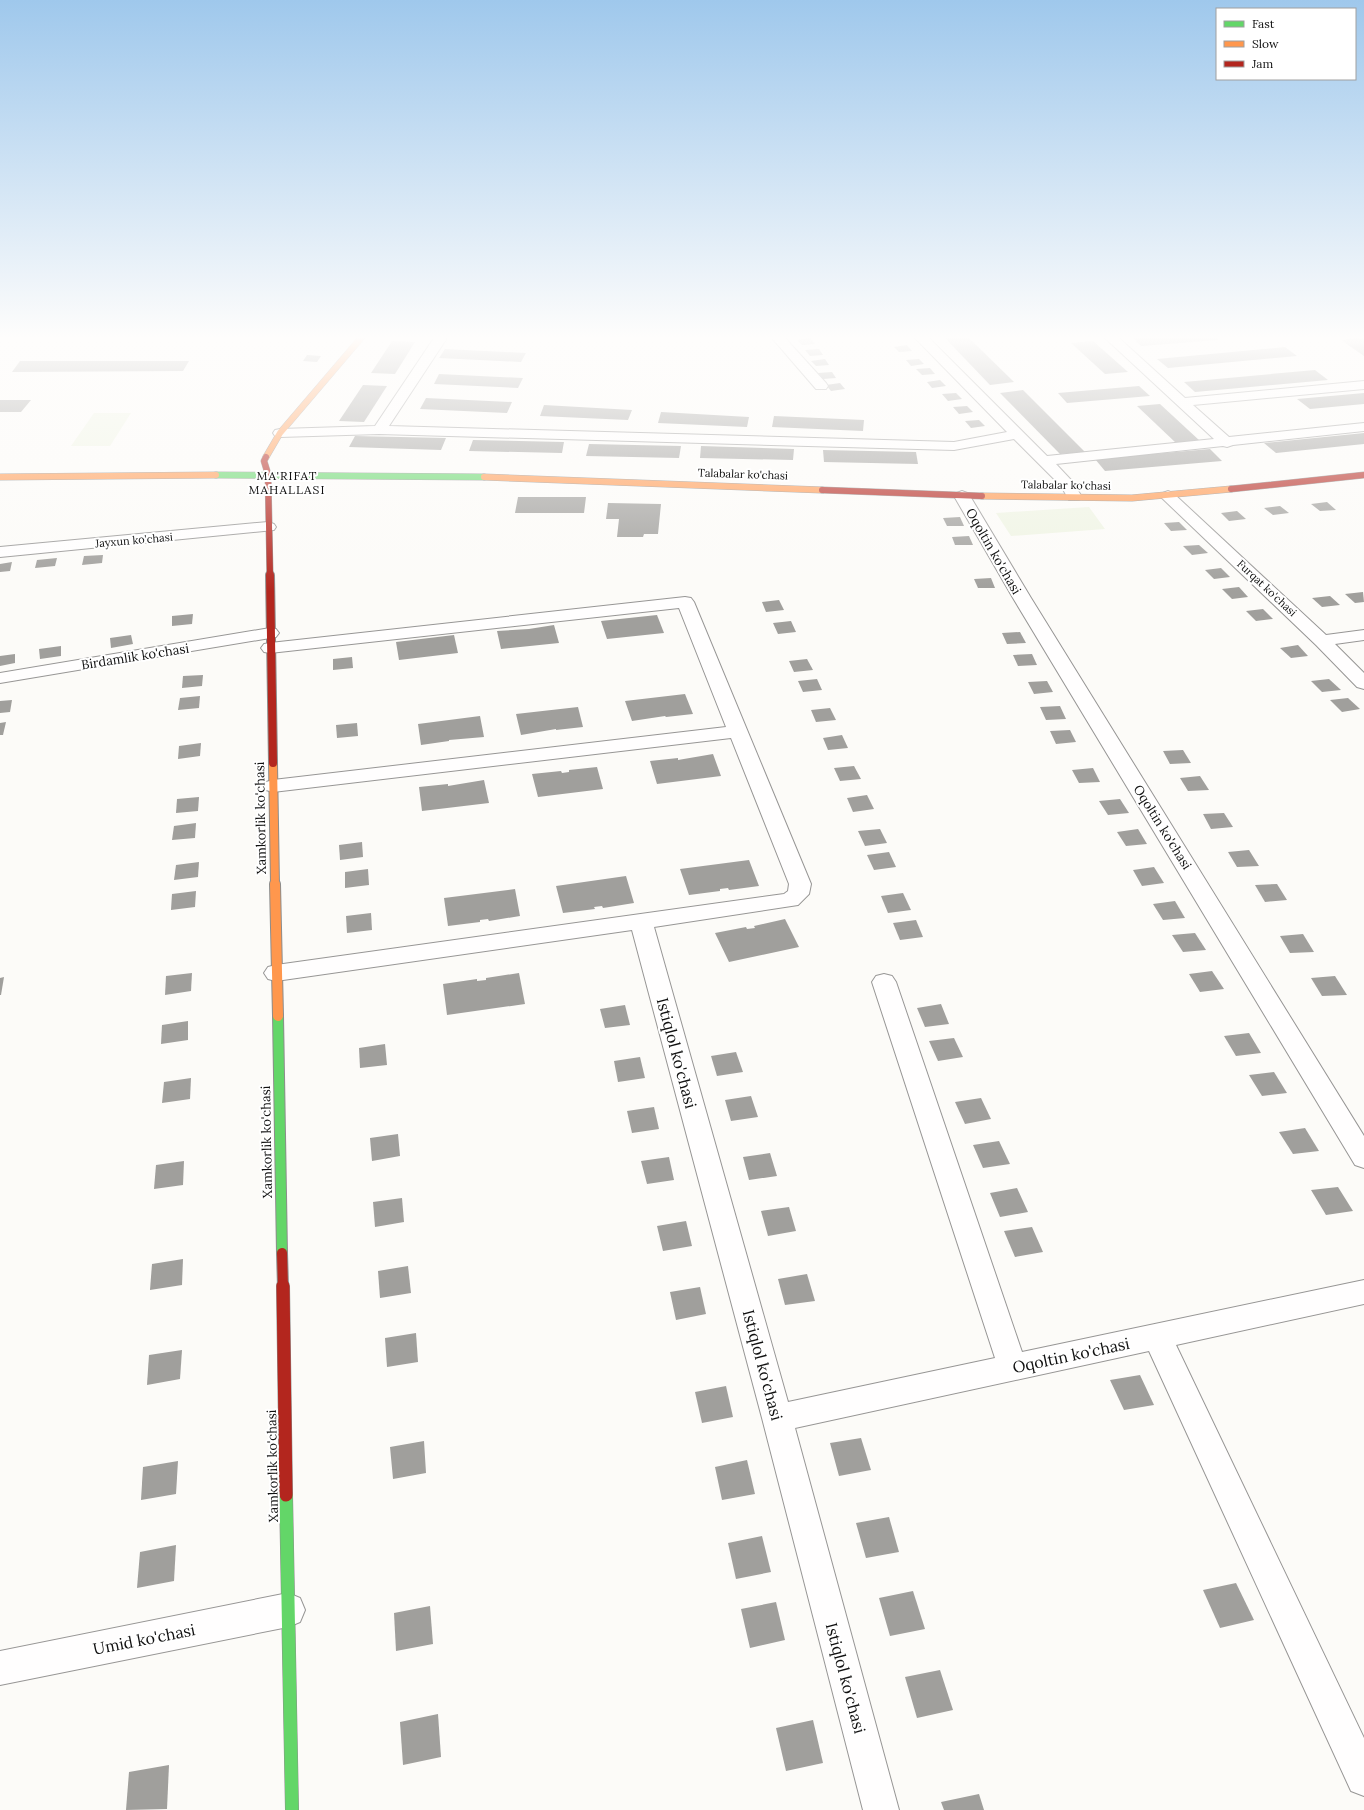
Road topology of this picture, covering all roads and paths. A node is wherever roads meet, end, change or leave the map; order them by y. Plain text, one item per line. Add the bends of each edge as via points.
1 (289, 422) edge
2 (384, 422) edge
3 (1005, 422) edge
4 (1205, 422) edge
5 (1364, 427) edge
6 (379, 430) junction
7 (280, 433) junction
8 (1017, 434) junction
9 (1227, 442) junction
10 (1043, 461) junction
11 (268, 474) junction
12 (1364, 475) edge
13 (0, 478) edge
14 (962, 496) junction
15 (1168, 496) junction
16 (1074, 497) junction
17 (268, 527) junction
18 (0, 552) edge
19 (1364, 635) edge
20 (270, 641) junction
21 (1322, 641) junction
22 (0, 678) edge
23 (1364, 683) edge
24 (738, 731) junction
25 (272, 786) junction
26 (641, 921) junction
27 (276, 972) junction
28 (884, 982) dead end
29 (1364, 1158) edge
30 (1364, 1292) edge
31 (1157, 1336) junction
32 (1013, 1368) junction
33 (778, 1418) junction
34 (288, 1610) junction
35 (0, 1668) edge
36 (1364, 1778) edge
37 (292, 1810) edge
38 (881, 1810) edge

1 - 7 street, Xamkorlik ko'chasi
2 - 6 street
3 - 8 street
4 - 9 street
5 - 9 street
6 - 7 street
6 - 8 street via 954,446
7 - 11 street, Xamkorlik ko'chasi via 264,462
8 - 10 street
9 - 10 street
10 - 16 street via 1067,484
11 - 13 street, Talabalar ko'chasi
11 - 14 street, Talabalar ko'chasi via 487,477
11 - 17 street, Xamkorlik ko'chasi
12 - 15 street, Talabalar ko'chasi
14 - 16 street, Talabalar ko'chasi
14 - 29 street, Oqoltin ko'chasi
15 - 16 street, Talabalar ko'chasi
15 - 21 street, Furqat ko'chasi
17 - 18 street, Jayxun ko'chasi
17 - 20 street, Xamkorlik ko'chasi
19 - 21 street
20 - 22 street, Birdamlik ko'chasi
20 - 24 street, Birdamlik ko'chasi via 685,602
20 - 25 street, Xamkorlik ko'chasi
21 - 23 street, Furqat ko'chasi
24 - 25 street
24 - 26 street via 800,884 798,894 790,900
25 - 27 street, Xamkorlik ko'chasi
26 - 27 street
26 - 33 street, Istiqlol ko'chasi
27 - 34 street, Xamkorlik ko'chasi
28 - 32 street
30 - 31 street, Oqoltin ko'chasi
31 - 32 street, Oqoltin ko'chasi
31 - 36 street
32 - 33 street, Oqoltin ko'chasi
33 - 38 street, Istiqlol ko'chasi
34 - 35 street, Umid ko'chasi
34 - 37 street, Xamkorlik ko'chasi

